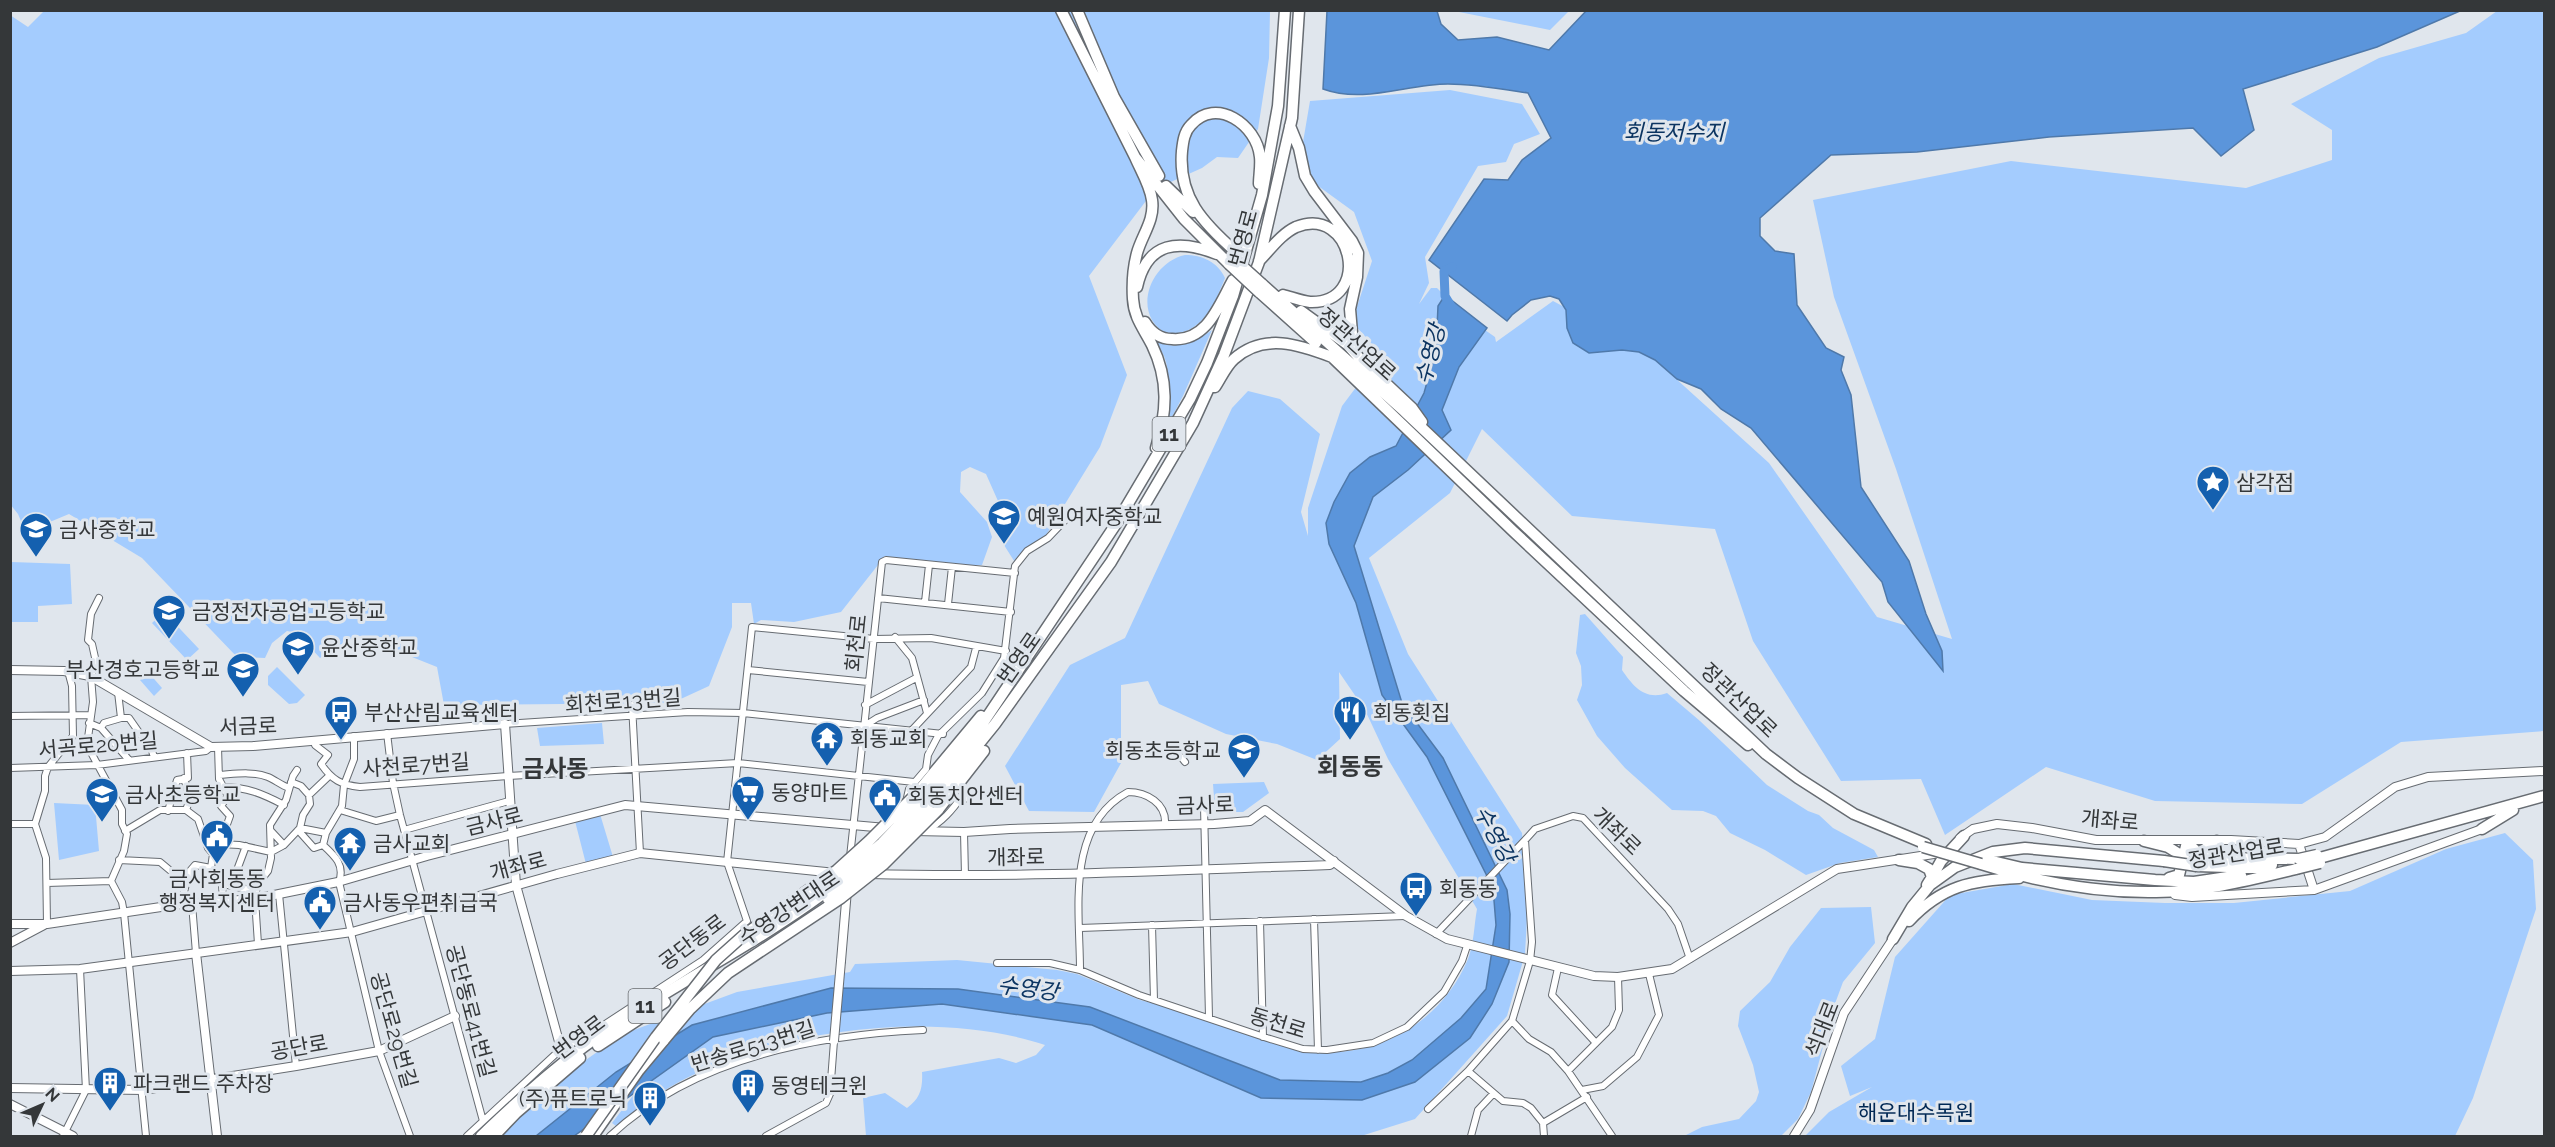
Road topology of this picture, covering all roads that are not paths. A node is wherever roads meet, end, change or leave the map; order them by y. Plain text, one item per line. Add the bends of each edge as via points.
1 (1285, 10) edge
2 (1299, 10) edge
3 (1078, 13) edge
4 (1063, 14) edge
5 (1290, 126) junction
6 (1135, 157) junction
7 (1166, 186) junction
8 (1257, 214) junction
9 (1215, 233) junction
10 (1232, 257) junction
11 (1259, 262) junction
12 (1262, 284) junction
13 (1283, 295) junction
14 (1348, 345) junction
15 (1335, 355) junction
16 (1193, 423) junction
17 (1444, 451) junction
18 (1149, 466) junction
19 (1469, 482) junction
20 (1070, 515) dead end
21 (929, 565) junction
22 (952, 567) junction
23 (1015, 573) junction
24 (99, 598) dead end
25 (878, 598) junction
26 (925, 602) junction
27 (948, 604) junction
28 (1011, 612) junction
29 (895, 637) junction
30 (873, 639) junction
31 (976, 648) junction
32 (1006, 651) junction
33 (10, 670) edge
34 (748, 670) junction
35 (68, 671) junction
36 (90, 676) junction
37 (916, 678) junction
38 (868, 682) junction
39 (118, 691) junction
40 (924, 700) junction
41 (632, 705) dead end
42 (865, 705) junction
43 (927, 712) junction
44 (743, 713) junction
45 (74, 714) junction
46 (90, 715) junction
47 (10, 716) edge
48 (121, 718) junction
49 (633, 718) junction
50 (89, 723) junction
51 (505, 724) junction
52 (865, 725) junction
53 (101, 728) junction
54 (912, 730) junction
55 (387, 733) junction
56 (943, 734) junction
57 (354, 736) junction
58 (314, 740) junction
59 (215, 747) junction
60 (187, 753) junction
61 (154, 757) junction
62 (1171, 757) dead end
63 (129, 760) junction
64 (1185, 762) dead end
65 (738, 763) junction
66 (97, 765) junction
67 (48, 767) junction
68 (10, 768) edge
69 (636, 768) junction
70 (297, 770) dead end
71 (2544, 771) edge
72 (219, 775) junction
73 (329, 776) junction
74 (508, 776) junction
75 (858, 776) junction
76 (186, 778) junction
77 (914, 782) junction
78 (393, 783) junction
79 (290, 785) junction
80 (344, 785) junction
81 (223, 787) junction
82 (309, 795) junction
83 (2544, 798) edge
84 (968, 799) dead end
85 (923, 800) junction
86 (509, 801) junction
87 (284, 805) junction
88 (638, 805) junction
89 (1204, 807) dead end
90 (186, 810) junction
91 (340, 810) junction
92 (2513, 810) junction
93 (168, 811) junction
94 (904, 813) junction
95 (732, 814) junction
96 (400, 815) junction
97 (1204, 823) junction
98 (35, 824) junction
99 (852, 824) junction
100 (10, 825) edge
101 (1165, 825) junction
102 (1091, 827) junction
103 (890, 828) junction
104 (299, 829) junction
105 (2482, 829) joint
106 (404, 830) junction
107 (126, 831) junction
108 (271, 831) junction
109 (924, 831) junction
110 (964, 832) junction
111 (326, 833) junction
112 (511, 835) junction
113 (1964, 836) junction
114 (2217, 841) junction
115 (2144, 842) junction
116 (2187, 842) junction
117 (1523, 843) junction
118 (220, 844) junction
119 (2299, 844) junction
120 (284, 845) junction
121 (324, 845) junction
122 (246, 846) junction
123 (1924, 846) junction
124 (271, 852) junction
125 (640, 853) junction
126 (213, 854) junction
127 (2184, 857) junction
128 (2209, 858) junction
129 (2318, 859) junction
130 (119, 860) junction
131 (414, 860) junction
132 (1899, 860) junction
133 (1334, 861) junction
134 (727, 862) junction
135 (1982, 862) junction
136 (2296, 864) junction
137 (211, 868) junction
138 (1206, 869) junction
139 (826, 872) junction
140 (849, 873) junction
141 (1078, 874) junction
142 (964, 876) junction
143 (1932, 876) junction
144 (187, 878) junction
145 (2034, 879) junction
146 (111, 880) junction
147 (2163, 880) junction
148 (339, 882) junction
149 (47, 883) junction
150 (222, 885) junction
151 (231, 885) junction
152 (516, 885) junction
153 (847, 890) junction
154 (2314, 890) junction
155 (1923, 892) junction
156 (2157, 892) junction
157 (279, 894) junction
158 (256, 895) junction
159 (825, 897) junction
160 (223, 900) junction
161 (181, 904) junction
162 (192, 904) junction
163 (427, 909) junction
164 (124, 913) junction
165 (1406, 916) junction
166 (1314, 919) junction
167 (1260, 921) junction
168 (1208, 923) junction
169 (14, 924) edge
170 (47, 924) junction
171 (1152, 925) junction
172 (1080, 928) junction
173 (351, 932) junction
174 (1436, 934) junction
175 (21, 938) junction
176 (1893, 939) junction
177 (283, 940) junction
178 (10, 943) edge
179 (258, 944) junction
180 (1468, 946) junction
181 (196, 952) junction
182 (1690, 959) junction
183 (1527, 960) junction
184 (130, 962) junction
185 (997, 963) dead end
186 (1558, 968) junction
187 (80, 969) junction
188 (1080, 970) junction
189 (10, 971) edge
190 (1649, 974) junction
191 (1618, 976) junction
192 (1154, 1000) junction
193 (455, 1016) junction
194 (1209, 1017) junction
195 (1512, 1021) junction
196 (923, 1030) dead end
197 (1263, 1037) junction
198 (660, 1039) junction
199 (834, 1041) joint
200 (1596, 1043) junction
201 (561, 1048) junction
202 (1318, 1050) junction
203 (379, 1051) junction
204 (296, 1066) junction
205 (1468, 1071) junction
206 (1568, 1071) junction
207 (210, 1079) junction
208 (10, 1088) edge
209 (87, 1090) junction
210 (143, 1090) junction
211 (1582, 1090) junction
212 (1493, 1094) junction
213 (1587, 1096) junction
214 (10, 1104) edge
215 (1428, 1108) dead end
216 (483, 1121) junction
217 (1543, 1123) junction
218 (67, 1135) edge
219 (146, 1137) edge
220 (217, 1137) edge
221 (410, 1137) edge
222 (467, 1137) edge
223 (481, 1137) edge
224 (494, 1137) edge
225 (580, 1137) edge
226 (586, 1137) edge
227 (593, 1137) edge
228 (598, 1137) edge
229 (610, 1137) edge
230 (766, 1137) edge
231 (1471, 1137) edge
232 (1544, 1137) edge
233 (1612, 1137) edge
234 (1794, 1137) edge

1 - 8 highway, 번영로 / 11 via 1278,106
2 - 5 highway, 번영로 / 11
3 - 7 highway via 1114,97
4 - 6 highway
5 - 11 highway, 번영로 / 11
5 - 14 highway via 1305,176 1358,253
6 - 10 highway via 1184,219
6 - 18 highway via 1152,201 1151,219 1134,265 1133,301 1137,321 1162,368 1166,391 1165,415
7 - 9 highway
7 - 10 highway
8 - 9 highway via 1260,157 1251,131 1229,115 1200,117 1184,139 1184,187
8 - 10 highway, 번영로 / 11
9 - 10 highway
10 - 10 highway via 1208,325 1192,337 1171,339 1153,332 1140,316 1140,277 1147,263 1161,250 1175,244 1193,245
10 - 12 highway, bridge
10 - 18 highway, 번영로 / 11 via 1233,296 1207,363
11 - 13 highway via 1296,227 1321,226 1342,240 1350,263 1342,287 1321,301 1308,302
11 - 16 highway, 번영로 / 11
12 - 13 highway
12 - 15 highway
13 - 14 highway
14 - 17 highway via 1412,408
15 - 16 highway via 1284,342 1244,353 1229,365
15 - 17 highway, 정관산업로
15 - 19 highway
16 - 85 highway, 번영로 / 11 via 1111,562 1020,689 987,747
17 - 19 highway, 정관산업로
18 - 85 highway, 번영로 / 11 via 1116,524 1011,681
19 - 123 highway, 정관산업로 via 1521,522 1766,754 1854,814
19 - 123 highway, 정관산업로 via 1513,531 1684,691 1762,758 1802,789 1861,821
20 - 23 street via 1048,538 1027,551
21 - 22 street, 회천로
21 - 25 street, 회천로 via 882,562
21 - 26 street
22 - 23 street, 회천로
22 - 27 street
23 - 28 street
24 - 36 street via 91,614 88,640 96,662
25 - 26 street
25 - 30 street, 회천로
26 - 27 street
27 - 28 street
28 - 32 street
29 - 30 street
29 - 31 street via 931,638
29 - 37 street via 912,658
30 - 34 street via 752,627
30 - 38 street, 회천로
31 - 32 street
31 - 43 street via 971,667
32 - 56 street via 982,693
33 - 35 main road, 서금로
34 - 38 street
34 - 44 street
35 - 36 main road, 서금로
35 - 45 street
36 - 39 main road, 서금로
36 - 46 street
37 - 40 street
37 - 42 street
38 - 42 street, 회천로
39 - 48 street
39 - 59 main road, 서금로
40 - 43 street
40 - 52 street
41 - 49 street
42 - 52 street, 회천로
43 - 54 street
44 - 49 street, 회천로13번길 via 688,712
44 - 52 street, 회천로13번길
44 - 65 street
45 - 46 street
45 - 47 street
45 - 67 street via 73,736
46 - 50 street
48 - 53 street via 104,723
48 - 61 street via 129,718
49 - 51 street, 회천로13번길
49 - 69 street
50 - 53 street
50 - 66 street via 87,745
51 - 55 main road, 서금로
51 - 74 main road
52 - 54 street, 회천로13번길
52 - 75 street, 회천로
53 - 63 street
54 - 56 street, 회천로13번길
55 - 57 main road, 서금로
55 - 78 street
56 - 77 street via 932,746 926,769
57 - 58 main road, 서금로
57 - 80 street via 354,759
58 - 59 main road, 서금로
58 - 73 street via 315,746 328,755 321,764
59 - 60 street, 서곡로20번길
59 - 72 street
60 - 61 street, 서곡로20번길
60 - 76 street, 서곡로20번길
61 - 63 street, 서곡로20번길
62 - 64 street via 1181,757
63 - 66 street, 서곡로20번길
65 - 69 street, 사천로7번길
65 - 75 street, 사천로7번길
65 - 95 street
66 - 67 street, 서곡로20번길
66 - 107 street via 122,810
67 - 68 street, 서곡로20번길
67 - 98 street
69 - 74 street, 사천로7번길
69 - 88 street
70 - 79 street
71 - 119 main road, 개좌로 via 2427,777 2395,787 2325,837
72 - 79 street via 253,773
72 - 81 street
73 - 80 street, 사천로7번길
73 - 82 street
74 - 78 street, 사천로7번길
74 - 86 main road
75 - 77 street
75 - 99 street, 회천로
76 - 90 street, 서곡로20번길 via 190,799
76 - 93 street via 177,780
77 - 85 street
78 - 80 street, 사천로7번길
78 - 96 street
79 - 82 street via 297,783
79 - 87 street
80 - 91 street
81 - 87 street via 241,787
81 - 118 street via 228,796 221,806 230,816
82 - 104 street via 310,804
83 - 92 highway
83 - 129 highway
84 - 109 street via 963,795 943,818
85 - 94 street
85 - 159 highway, 번영로 / 11, bridge via 884,852
85 - 198 highway, bridge via 837,870 727,948
85 - 198 highway, 수영강변대로, bridge via 884,864 841,898 728,973
86 - 106 street
86 - 112 main road
87 - 108 street via 270,825
88 - 95 main road, 금사로
88 - 112 main road, 금사로
88 - 125 street
89 - 97 street
90 - 93 street
90 - 126 street via 198,819
91 - 96 street via 375,821
91 - 111 street
92 - 105 highway
92 - 129 highway
93 - 107 street via 160,810
94 - 103 street
94 - 109 street
95 - 99 main road, 금사로
95 - 134 street
96 - 106 street
97 - 101 main road, 금사로
97 - 133 main road, 금사로 via 1250,821 1265,810
97 - 138 street
98 - 100 street
98 - 149 street via 46,858
99 - 103 main road, 금사로
99 - 140 street, 회천로
101 - 102 main road, 금사로
101 - 102 street, 금사로 via 1154,799 1128,792
102 - 110 main road, 금사로
102 - 141 street
103 - 109 main road, 금사로
104 - 111 street
104 - 120 street
104 - 121 street via 314,848
105 - 154 main road
106 - 131 street
107 - 130 street
108 - 120 street
108 - 124 street
109 - 110 main road, 금사로
110 - 142 street
111 - 121 street
112 - 131 main road, 금사로
112 - 152 main road
113 - 115 main road, 개좌로 via 1973,829 1997,824 2096,840
113 - 132 main road, 개좌로 via 1940,852
113 - 143 highway
114 - 116 main road, 개좌로
114 - 119 main road, 개좌로
114 - 128 highway via 2205,849
115 - 116 main road, 개좌로
115 - 127 highway via 2168,847
116 - 127 highway
116 - 128 highway
117 - 174 street
117 - 182 street, 개좌로 via 1535,829 1573,816 1583,818 1668,909 1678,924
117 - 183 street via 1532,911
118 - 122 street
118 - 126 street
119 - 154 main road
120 - 124 street
121 - 148 street via 338,858
122 - 124 street
122 - 151 street
123 - 135 highway, bridge
124 - 158 street via 268,871 257,885
125 - 134 main road, 개좌로
125 - 152 main road, 개좌로
126 - 137 street
127 - 147 highway via 2180,875
128 - 136 highway
129 - 136 highway, bridge
130 - 144 street via 160,862
130 - 146 street
131 - 148 main road, 금사로
131 - 163 street
132 - 143 highway via 1925,866
132 - 182 main road, 개좌로 via 1837,869
133 - 138 main road, 개좌로 via 1330,865
133 - 165 main road, 개좌로
134 - 139 main road, 개좌로
134 - 201 street, 공단동로 via 747,921 703,960 593,1032
135 - 145 highway, 정관산업로
135 - 147 highway, 정관산업로
136 - 147 highway, 정관산업로 via 2194,882
136 - 155 highway, bridge via 2258,868 2197,866 2008,849 1955,867
136 - 156 highway, 정관산업로 via 2229,884
137 - 144 street via 195,865
137 - 150 street
138 - 141 main road, 개좌로
138 - 168 street
139 - 140 main road, 개좌로
139 - 153 main road
140 - 142 main road, 개좌로
140 - 153 main road
141 - 142 main road, 개좌로
141 - 172 street
143 - 155 highway
144 - 161 street
145 - 156 highway, 정관산업로 via 2086,888
145 - 176 highway via 1972,882 1943,892 1929,901
146 - 149 street
146 - 164 street
148 - 157 main road, 금사로
148 - 173 street
149 - 170 street
150 - 151 street
150 - 160 street
151 - 158 street
152 - 163 main road, 개좌로
152 - 201 main road
153 - 199 main road, bridge
154 - 156 main road via 2192,897
155 - 176 highway
157 - 158 main road, 금사로
157 - 177 street
158 - 160 main road, 금사로
158 - 179 street
159 - 223 highway, 번영로 / 11 via 616,1024 557,1067
159 - 224 highway, 번영로 / 11 via 797,923 672,997 580,1058
160 - 162 main road, 금사로
161 - 162 main road, 금사로
161 - 164 main road, 금사로
162 - 181 street
163 - 173 main road, 개좌로
163 - 193 street, 공단동로41번길
164 - 170 main road, 금사로
164 - 184 street
165 - 166 street
165 - 174 main road, 개좌로
166 - 167 street
166 - 202 street
167 - 168 street
167 - 197 street
168 - 171 street
168 - 194 street
169 - 170 main road, 금사로
169 - 175 main road
170 - 175 main road, 금사로
171 - 172 street
171 - 192 street
172 - 188 street
173 - 177 main road, 개좌로
173 - 203 street, 공단로29번길
174 - 180 main road, 개좌로
175 - 178 main road, 금사로
176 - 234 main road, 석대로 via 1845,1013 1810,1110
177 - 179 main road, 개좌로
177 - 204 street
179 - 181 main road, 개좌로
180 - 183 main road, 개좌로
180 - 202 street, 동천로 via 1444,992 1407,1027 1372,1043
181 - 184 main road, 개좌로
181 - 207 main road
182 - 190 main road, 개좌로 via 1672,969
183 - 186 main road, 개좌로
183 - 195 street
184 - 187 main road, 개좌로
184 - 210 street
185 - 188 street, 동천로 via 1050,963
186 - 191 main road, 개좌로 via 1594,976
186 - 200 street via 1552,995
187 - 189 main road, 개좌로
187 - 209 street
188 - 192 street, 동천로
190 - 191 main road, 개좌로
190 - 211 street via 1659,1015 1637,1058 1604,1086
191 - 200 street via 1619,1010 1612,1027
192 - 194 street, 동천로
193 - 203 main road, 공단로
193 - 216 street, 공단동로41번길
194 - 197 street, 동천로
195 - 205 street
195 - 206 street
196 - 229 street, 반송로513번길 via 874,1032 797,1046 730,1066 670,1090 642,1108
197 - 202 street, 동천로
198 - 225 highway, bridge
198 - 226 highway, bridge
198 - 227 highway
198 - 228 highway
199 - 230 street, 반송로513번길 via 826,1103
200 - 206 street
201 - 216 street, 공단동로
203 - 204 main road, 공단로
203 - 221 street, 공단로29번길
204 - 207 main road, 공단로
205 - 212 street
205 - 215 street
206 - 211 street
207 - 210 main road, 공단로
207 - 220 main road
208 - 209 main road, 공단로
209 - 210 main road, 공단로
209 - 218 street
210 - 219 street
211 - 213 street
212 - 217 street via 1503,1101 1523,1102
212 - 231 street via 1478,1110
213 - 217 street
213 - 233 street
214 - 218 main road
216 - 222 street, 공단동로
217 - 232 street

